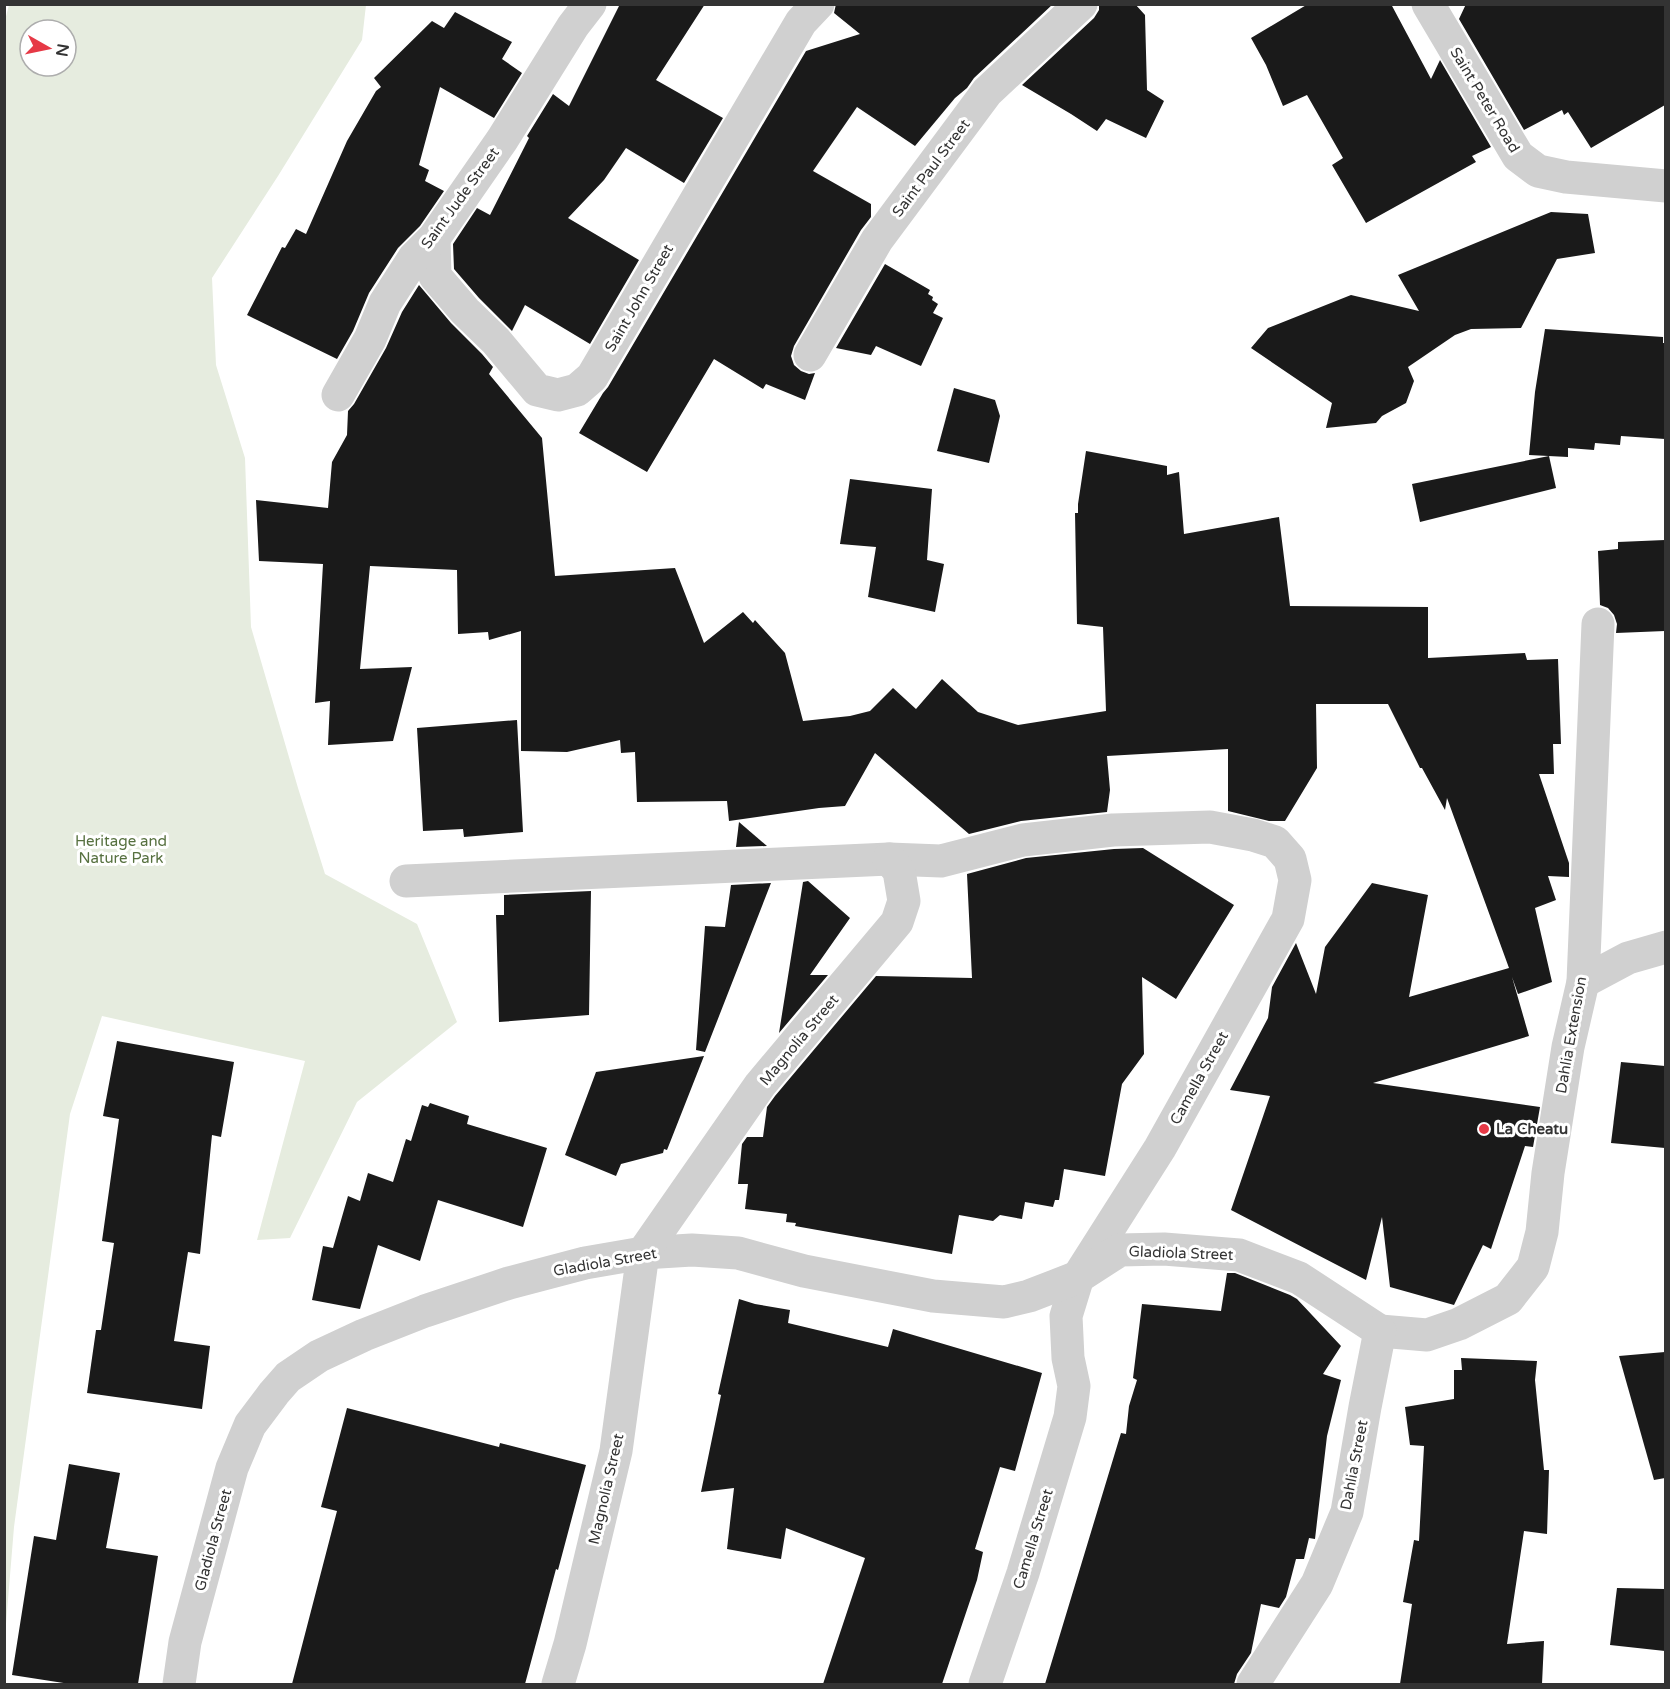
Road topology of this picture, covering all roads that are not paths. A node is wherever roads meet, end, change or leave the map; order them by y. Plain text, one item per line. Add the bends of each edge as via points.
1 (590, 4) edge
2 (818, 4) edge
3 (1081, 4) edge
4 (1428, 4) edge
5 (1665, 186) edge
6 (435, 238) junction
7 (810, 355) dead end
8 (339, 395) dead end
9 (1598, 624) dead end
10 (889, 859) junction
11 (406, 881) dead end
12 (1665, 947) edge
13 (1583, 982) junction
14 (643, 1252) junction
15 (1078, 1277) junction
16 (1380, 1331) junction
17 (179, 1684) edge
18 (558, 1684) edge
19 (986, 1684) edge
20 (1253, 1684) edge

1 - 6 street, Saint Jude Street
2 - 6 street, Saint John Street via 801,22 592,377 577,390 558,395 537,390 435,276
3 - 7 street, Saint Paul Street via 987,92 877,240
4 - 5 street, Saint Peter Road via 1518,156 1538,171 1566,177
6 - 8 street, Saint Jude Street via 414,258 385,303
9 - 13 street, Dahlia Extension
10 - 11 street
10 - 14 street, Magnolia Street via 899,871 904,901 897,922 760,1085
10 - 15 street, Camella Street via 941,861 1023,840 1113,830 1210,828 1275,842 1290,859 1295,880 1288,920 1160,1148
12 - 13 street via 1628,958
13 - 16 street, Dahlia Extension via 1568,1047 1542,1232 1533,1267 1508,1299 1459,1324 1427,1335
14 - 15 street, Gladiola Street via 738,1253 883,1287 977,1301 1004,1302
14 - 17 street, Gladiola Street via 509,1283 425,1311 319,1356 288,1377 250,1425 232,1468 185,1642
14 - 18 street, Magnolia Street via 616,1451
15 - 16 street, Gladiola Street via 1120,1250 1239,1255 1299,1278
15 - 19 street, Camella Street via 1066,1316 1074,1386 1070,1417
16 - 20 street, Dahlia Street via 1347,1512 1317,1584

